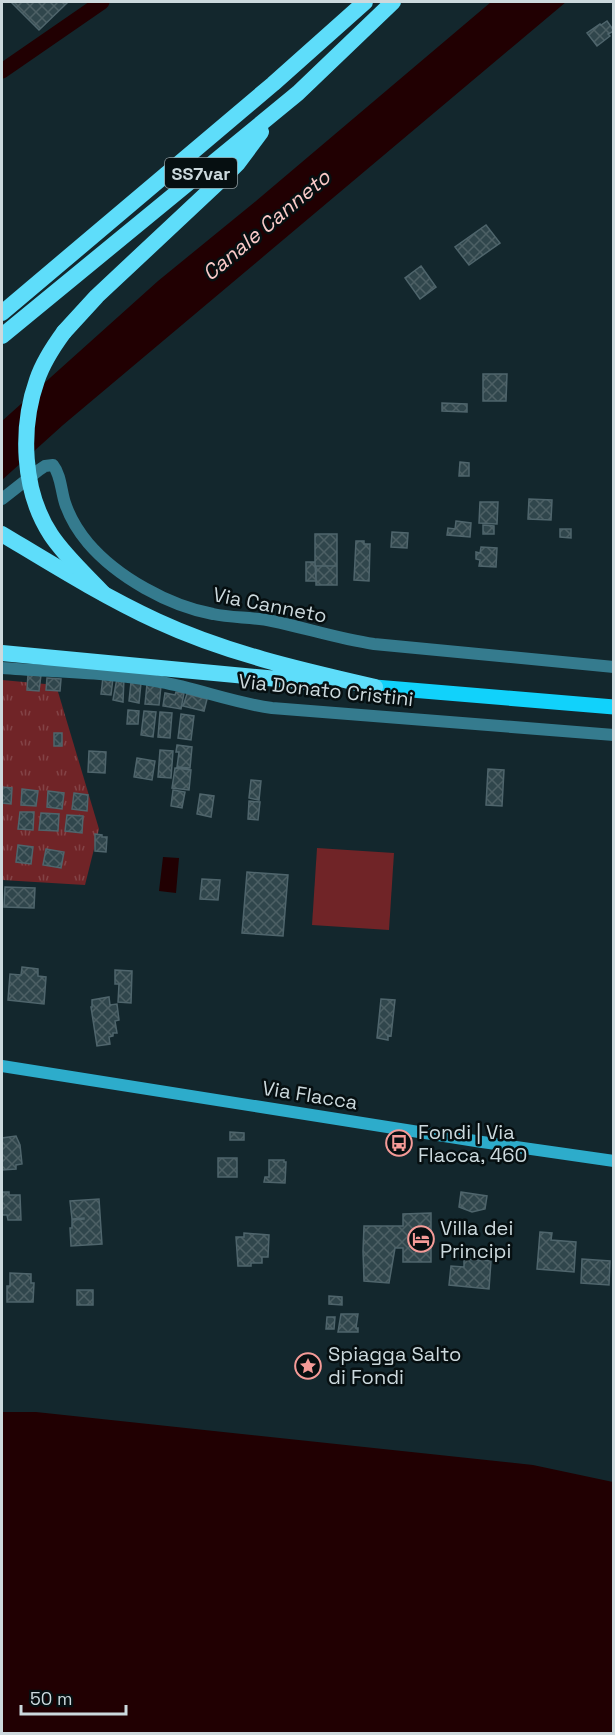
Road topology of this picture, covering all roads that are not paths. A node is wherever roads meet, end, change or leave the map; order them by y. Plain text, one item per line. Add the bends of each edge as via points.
1 (365, 2) edge
2 (393, 2) edge
3 (278, 110) junction
4 (2, 313) edge
5 (2, 336) edge
6 (2, 499) edge
7 (2, 534) edge
8 (103, 593) junction
9 (2, 653) edge
10 (614, 667) edge
11 (2, 668) edge
12 (375, 687) junction
13 (614, 707) edge
14 (614, 735) edge
15 (2, 1066) edge
16 (614, 1161) edge

1 - 4 highway, SS7var
2 - 3 highway, SS7var
3 - 5 highway, SS7var
3 - 8 highway, bridge via 223,178 64,332 37,380 27,435 35,500 51,534
6 - 10 street, Via Canneto via 39,470 53,465 68,512 96,552 142,586 201,612 264,620 381,645
7 - 8 highway, bridge
8 - 12 highway via 165,624 244,654
9 - 12 highway
11 - 14 street, Via Donato Cristini via 148,679 272,708
12 - 13 main road
15 - 16 main road, Via Flacca

